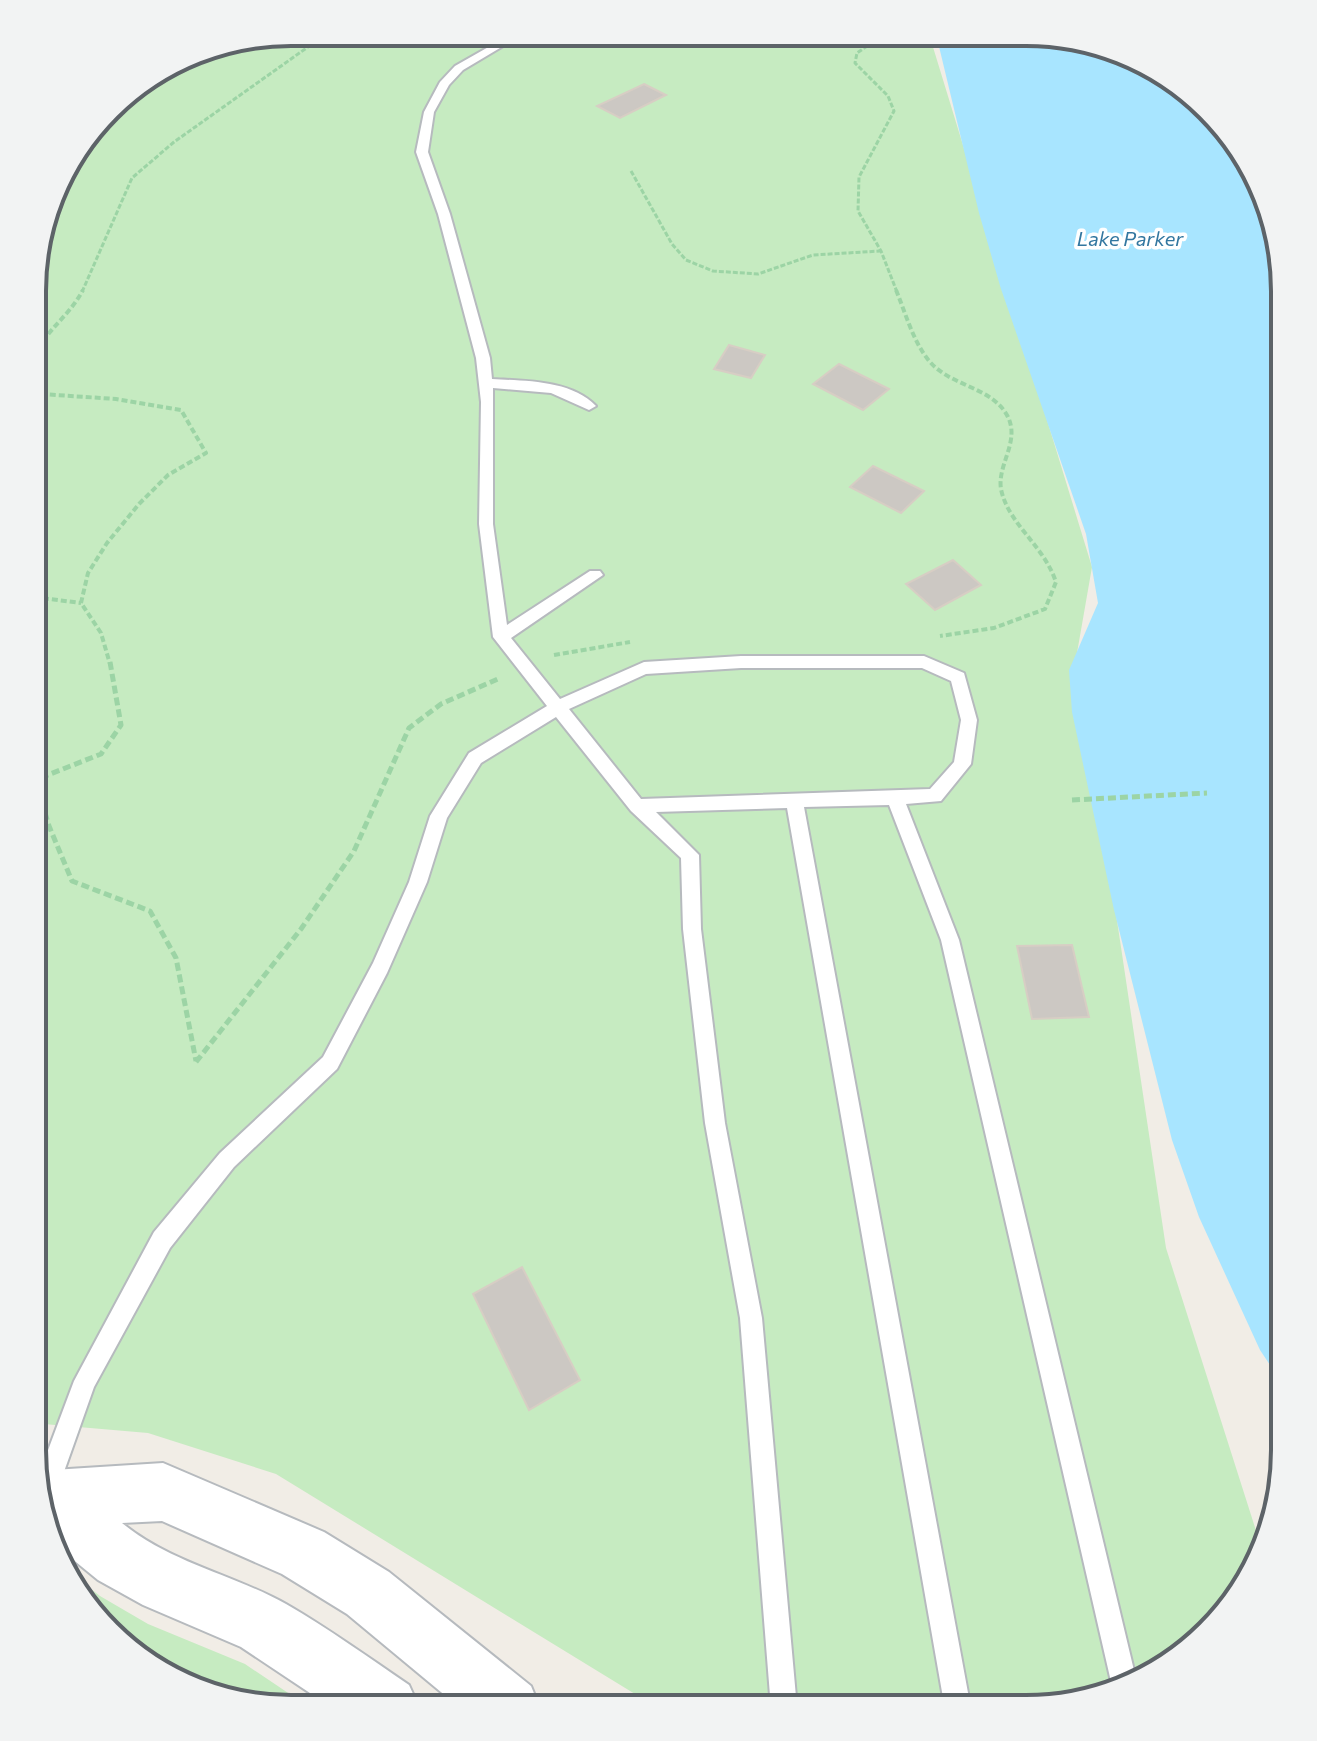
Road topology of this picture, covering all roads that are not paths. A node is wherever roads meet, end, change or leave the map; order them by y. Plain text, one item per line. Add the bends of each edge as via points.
1 (497, 46) edge
2 (486, 383) junction
3 (589, 406) dead end
4 (595, 575) dead end
5 (501, 637) junction
6 (558, 707) junction
7 (895, 797) junction
8 (794, 800) junction
9 (637, 806) junction
10 (48, 1483) edge
11 (51, 1498) edge
12 (53, 1506) edge
13 (1122, 1675) edge
14 (369, 1695) edge
15 (496, 1695) edge
16 (783, 1695) edge
17 (955, 1695) edge

1 - 2 lane via 459,68 444,84 429,112 422,152 463,282
2 - 3 lane via 573,393
2 - 5 lane via 486,524
4 - 5 lane
5 - 6 lane
6 - 7 lane via 644,668 924,662 958,677 969,720 962,764 935,796
6 - 9 lane
6 - 10 lane via 475,758 439,816 418,882 330,1063 227,1160 162,1240 85,1381
7 - 8 lane
7 - 13 lane via 950,940
8 - 9 lane
8 - 17 lane
9 - 16 lane via 690,855 692,929 715,1123 751,1318
11 - 15 street via 163,1492 303,1553 368,1593
12 - 14 street via 119,1559 263,1625

